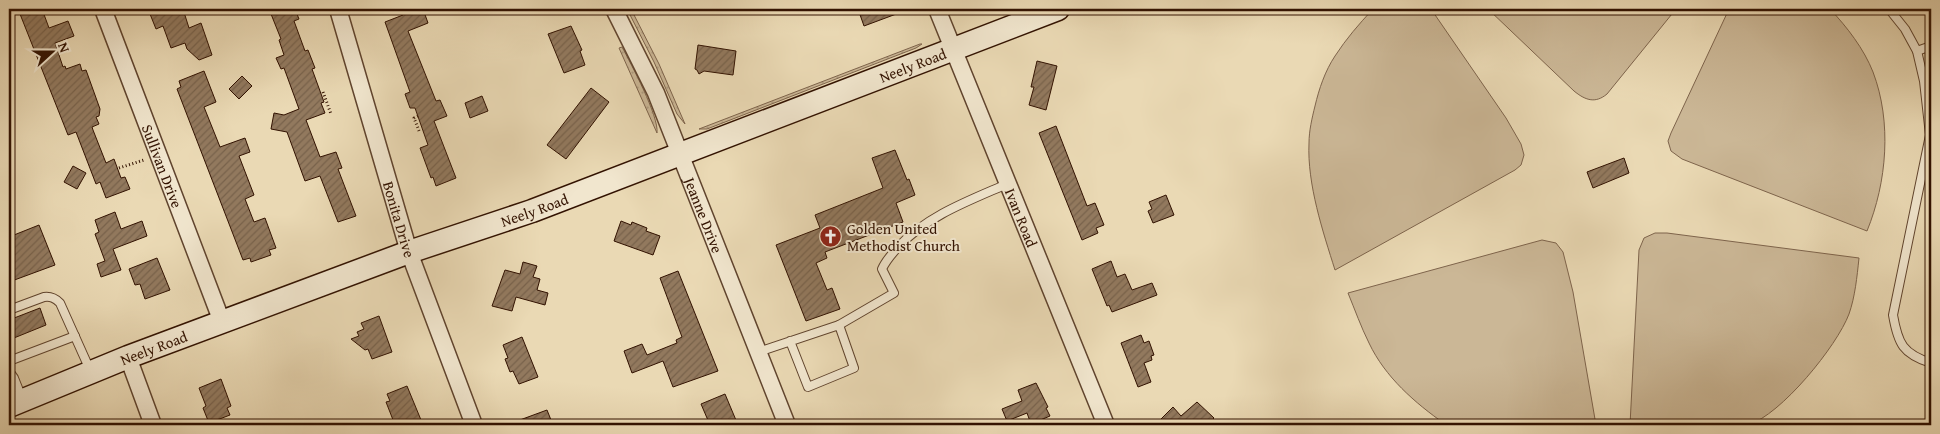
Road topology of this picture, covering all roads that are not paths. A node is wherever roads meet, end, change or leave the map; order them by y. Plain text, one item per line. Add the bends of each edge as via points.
1 (103, 9) edge
2 (338, 9) edge
3 (614, 9) edge
4 (937, 9) edge
5 (1058, 9) edge
6 (1889, 9) edge
7 (1931, 46) edge
8 (954, 48) junction
9 (1916, 51) junction
10 (680, 153) junction
11 (1007, 184) junction
12 (408, 252) junction
13 (9, 310) edge
14 (222, 322) junction
15 (839, 325) junction
16 (74, 336) junction
17 (790, 341) junction
18 (758, 352) junction
19 (128, 357) junction
20 (9, 361) edge
21 (1931, 363) edge
22 (9, 371) edge
23 (91, 372) junction
24 (16, 403) edge
25 (153, 425) edge
26 (474, 425) edge
27 (787, 425) edge
28 (1106, 425) edge

1 - 14 street, Sullivan Drive
2 - 12 street, Bonita Drive
3 - 10 street, Jeanne Drive via 656,93
4 - 8 street, Ivan Road
5 - 8 street, Neely Road
6 - 9 lane
7 - 9 lane
8 - 10 street, Neely Road
8 - 11 street, Ivan Road
9 - 21 lane via 1924,81 1930,134 1893,315 1903,348
10 - 12 street, Neely Road via 532,211
10 - 18 street, Jeanne Drive
11 - 15 lane via 936,216 911,234 882,269 894,293
11 - 28 street, Ivan Road
12 - 14 street, Neely Road
12 - 26 street, Bonita Drive
13 - 16 lane via 50,296 60,303
14 - 19 street, Neely Road
15 - 17 lane
15 - 17 lane via 854,368 808,387
16 - 20 lane
16 - 23 lane
17 - 18 lane
18 - 27 street, Jeanne Drive
19 - 23 street, Neely Road
19 - 25 street
22 - 24 lane via 14,378
23 - 24 street, Neely Road

